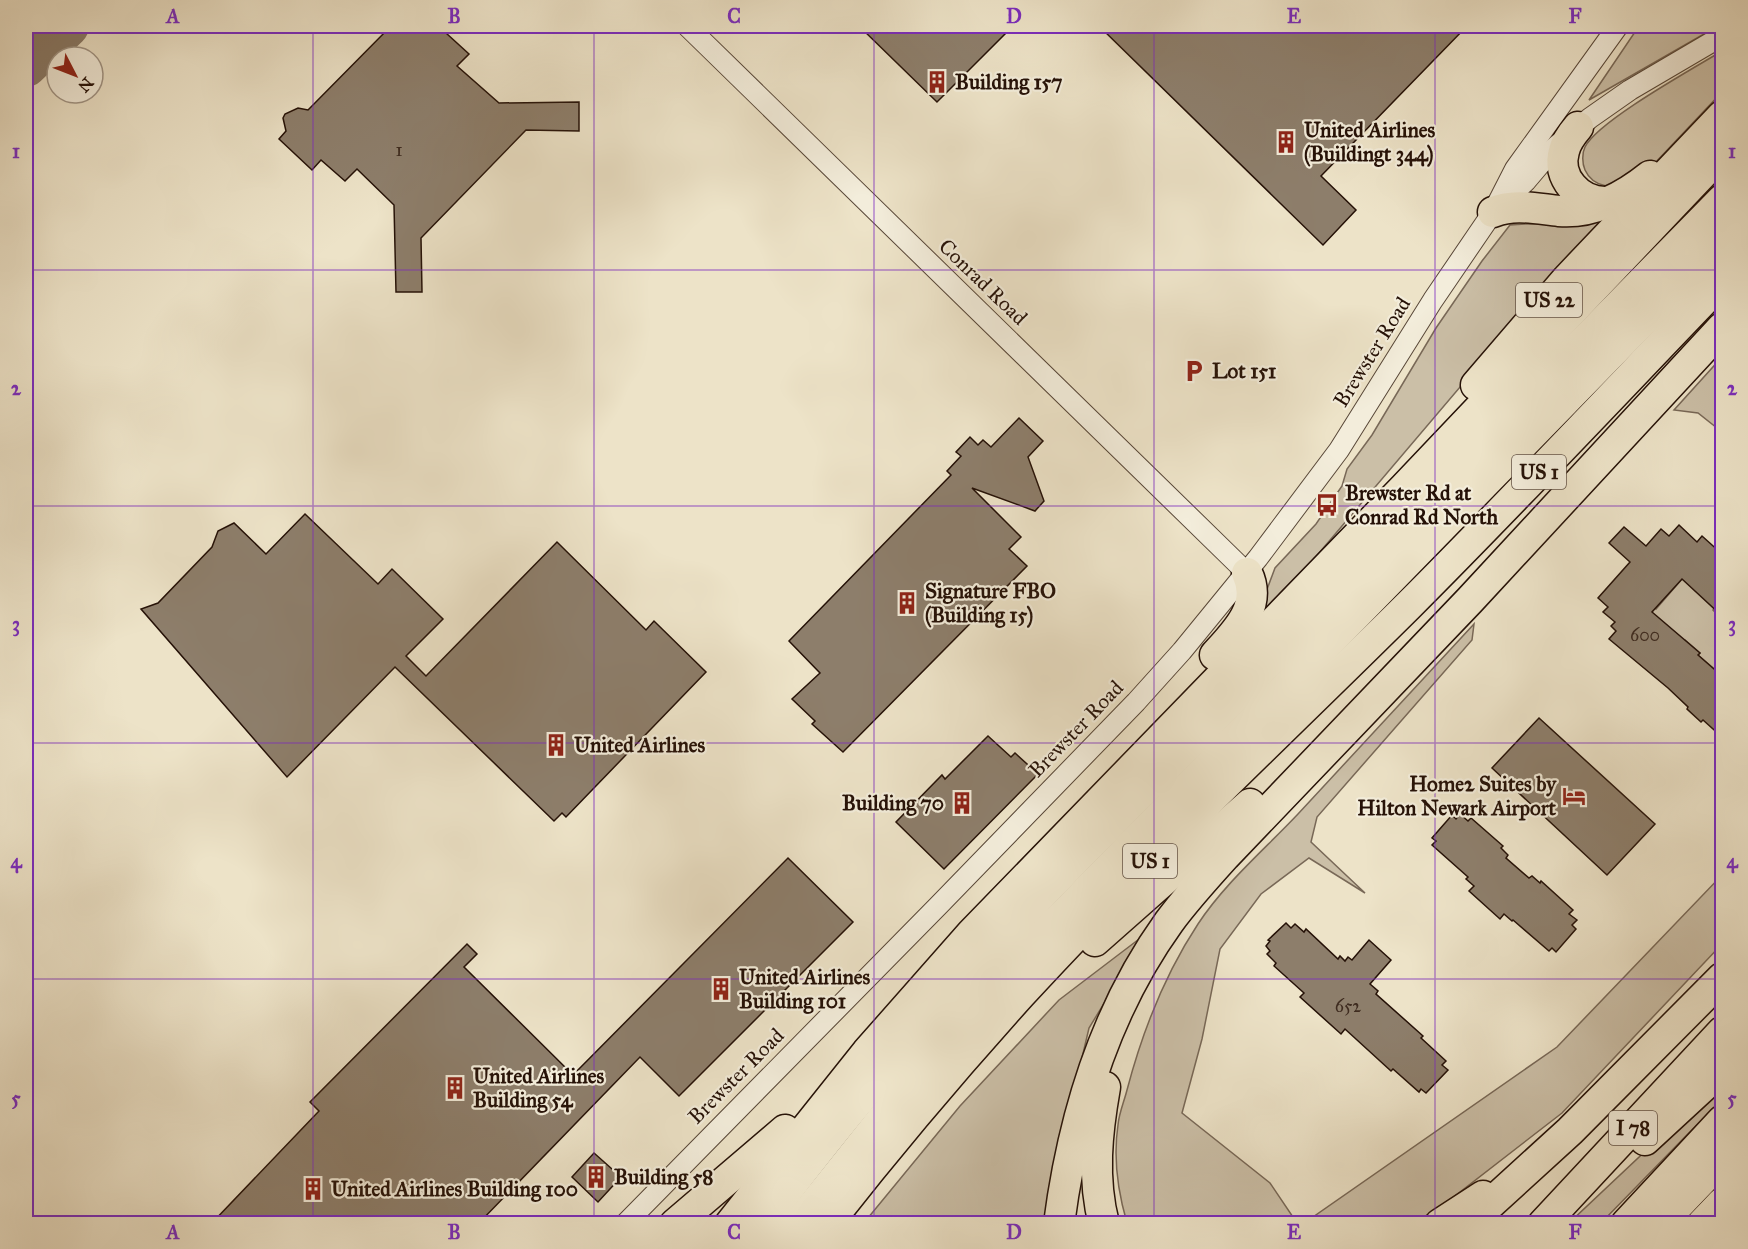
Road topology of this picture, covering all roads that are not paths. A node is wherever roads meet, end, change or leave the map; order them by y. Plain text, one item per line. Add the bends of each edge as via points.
1 (687, 26) edge
2 (1618, 26) edge
3 (1722, 36) edge
4 (1578, 127) junction
5 (1719, 132) edge
6 (1722, 186) edge
7 (1722, 200) edge
8 (1605, 202) junction
9 (1493, 212) junction
10 (1722, 240) edge
11 (1722, 254) edge
12 (1722, 281) edge
13 (1613, 312) junction
14 (1722, 328) edge
15 (1247, 573) junction
16 (1352, 661) junction
17 (1349, 727) junction
18 (1090, 810) junction
19 (1152, 949) junction
20 (1722, 978) edge
21 (905, 1008) junction
22 (1722, 1032) edge
23 (1722, 1057) edge
24 (955, 1068) junction
25 (1722, 1070) edge
26 (1722, 1121) edge
27 (1569, 1131) junction
28 (1637, 1148) junction
29 (1722, 1159) edge
30 (1722, 1203) edge
31 (1722, 1216) edge
32 (625, 1224) edge
33 (675, 1224) edge
34 (730, 1224) edge
35 (762, 1224) edge
36 (798, 1224) edge
37 (827, 1224) edge
38 (1059, 1224) edge
39 (1104, 1224) edge
40 (1440, 1224) edge
41 (1468, 1224) edge
42 (1543, 1224) edge
43 (1555, 1224) edge
44 (1626, 1224) edge
45 (1660, 1224) edge
46 (1702, 1224) edge
47 (1716, 1224) edge

1 - 15 street, Conrad Road
2 - 9 street, Brewster Road via 1515,169
3 - 4 street, Brewster Road via 1630,90
4 - 8 highway via 1565,145 1563,170 1580,195
4 - 9 street, Brewster Road
5 - 8 highway
5 - 18 highway, US 22 via 1568,279 1518,335 1442,425 1404,488
6 - 13 highway
7 - 13 highway
8 - 9 highway via 1576,211 1510,208
9 - 15 street, Brewster Road via 1346,440
10 - 36 highway via 1027,952 909,1084
11 - 16 highway via 1399,596
12 - 16 highway, US 1
13 - 35 highway via 981,959 832,1133
14 - 17 highway
15 - 18 highway via 1252,600 1241,625 1118,763
15 - 32 street, Brewster Road via 1136,702
16 - 24 highway, US 1 via 1097,914
17 - 19 highway via 1191,894
17 - 24 highway via 1310,749
18 - 21 highway
19 - 38 highway via 1122,1002 1097,1060 1074,1136
19 - 39 highway via 1120,1029 1102,1101 1096,1172
20 - 27 highway
21 - 33 highway via 781,1134
21 - 34 highway
22 - 42 highway, I 78
23 - 28 highway
24 - 37 highway, US 1
25 - 28 highway
26 - 44 highway
27 - 40 highway via 1512,1176
27 - 41 highway
28 - 43 highway
29 - 45 highway
30 - 46 highway
31 - 47 highway

